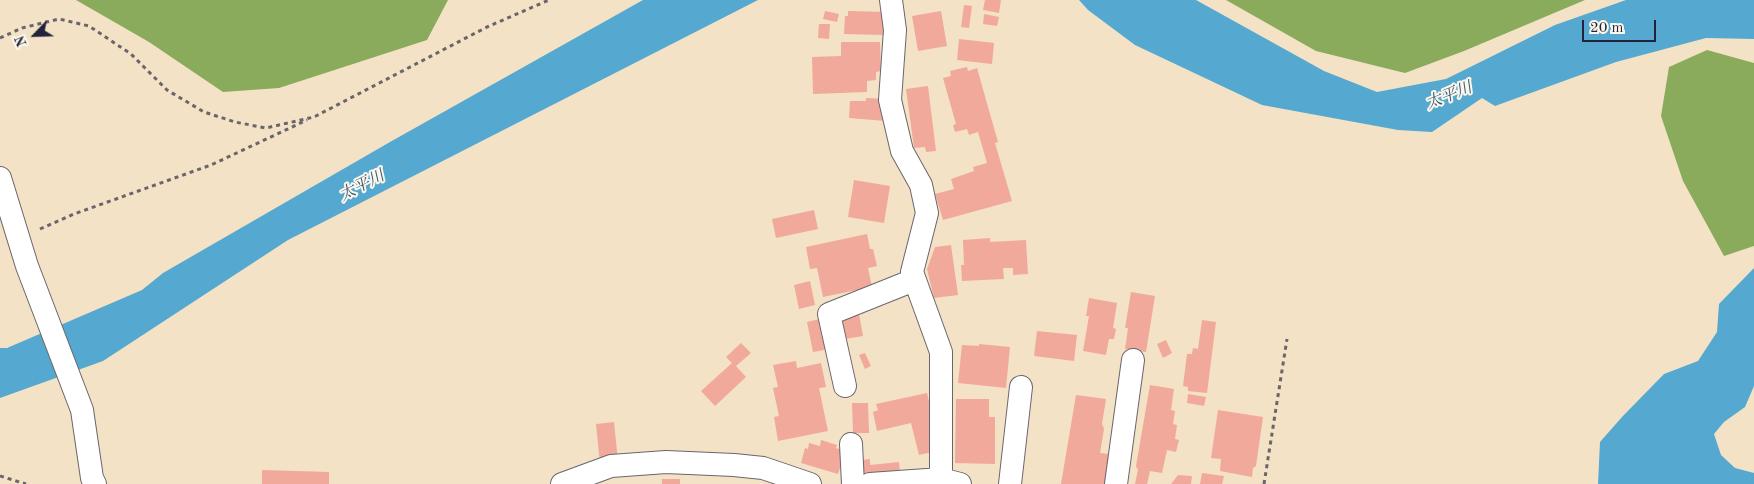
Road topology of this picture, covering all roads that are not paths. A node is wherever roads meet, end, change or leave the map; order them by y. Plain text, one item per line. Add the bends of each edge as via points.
1 (891, 0) edge
2 (0, 178) edge
3 (914, 280) junction
4 (1132, 360) dead end
5 (845, 386) dead end
6 (1021, 387) dead end
7 (851, 444) dead end
8 (733, 474) edge
9 (950, 481) edge
10 (92, 482) edge
11 (562, 484) edge
12 (810, 484) edge
13 (853, 484) edge
14 (870, 484) edge
15 (1010, 484) edge
16 (1116, 484) edge

1 - 3 street via 895,30 890,100 902,151 921,186 927,213 912,272
2 - 10 street via 27,266 82,410
3 - 5 street via 829,314
3 - 9 street via 941,352
4 - 16 street
6 - 15 street
7 - 13 street
8 - 11 street via 666,462 611,466
8 - 12 street via 763,468
9 - 14 street

